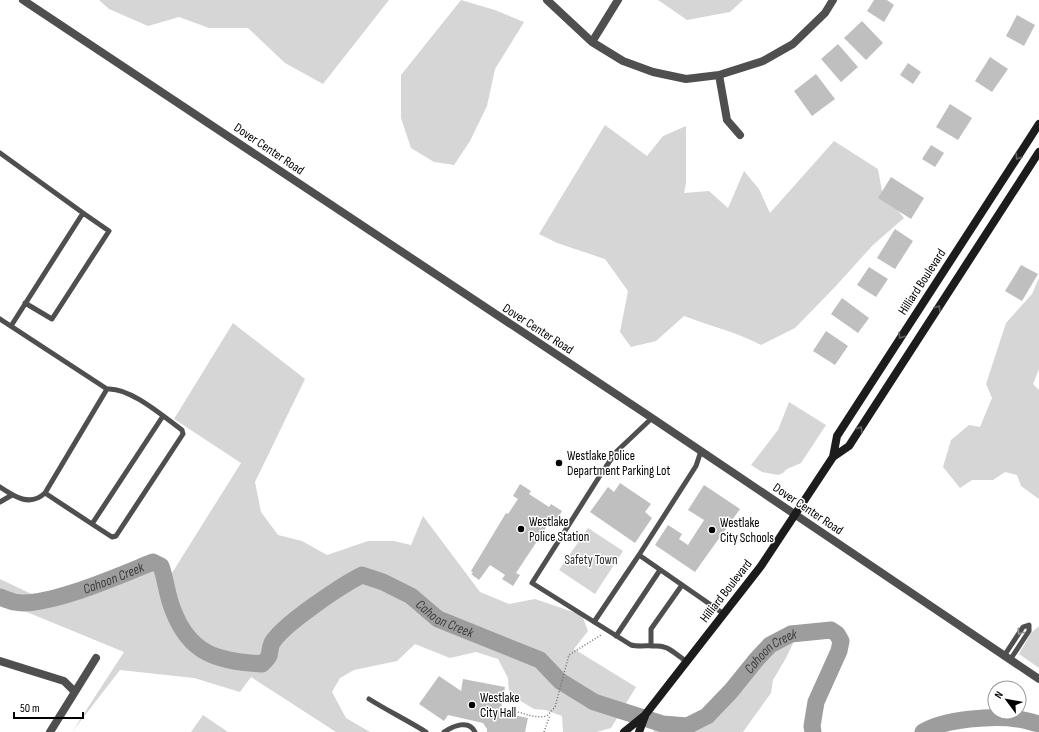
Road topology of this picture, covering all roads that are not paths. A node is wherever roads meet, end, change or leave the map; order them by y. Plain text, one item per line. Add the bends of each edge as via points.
1 (23, 0) edge
2 (547, 0) edge
3 (618, 0) edge
4 (833, 0) edge
5 (592, 42) junction
6 (719, 75) junction
7 (1039, 124) edge
8 (740, 135) dead end
9 (1039, 152) edge
10 (0, 153) edge
11 (83, 213) junction
12 (25, 303) junction
13 (0, 319) edge
14 (11, 326) junction
15 (107, 389) junction
16 (163, 416) junction
17 (652, 418) junction
18 (702, 452) junction
19 (833, 456) junction
20 (0, 487) edge
21 (45, 493) junction
22 (12, 495) junction
23 (0, 502) edge
24 (795, 515) junction
25 (92, 524) junction
26 (639, 555) junction
27 (660, 570) junction
28 (682, 585) junction
29 (724, 614) junction
30 (594, 622) junction
31 (616, 636) junction
32 (651, 646) junction
33 (96, 658) dead end
34 (1007, 658) junction
35 (0, 660) edge
36 (686, 661) junction
37 (1039, 679) edge
38 (74, 691) junction
39 (369, 699) dead end
40 (645, 715) junction
41 (418, 730) edge
42 (50, 732) edge
43 (426, 732) edge
44 (444, 732) edge
45 (475, 732) edge
46 (624, 732) edge
47 (639, 732) edge

1 - 17 street, Dover Center Road
2 - 5 street
3 - 5 street
4 - 6 street via 825,13 793,44 763,61
5 - 6 street via 623,61 653,72 686,79
6 - 8 street via 727,120
7 -> 19 main road, Hilliard Boulevard via 837,436
19 -> 9 main road, Hilliard Boulevard via 849,446
10 - 11 lane
11 - 12 lane
11 - 12 lane via 108,230 52,319
12 - 14 lane
13 - 14 lane
14 - 15 lane
15 - 16 lane via 113,388 127,393
15 - 21 lane
16 - 25 lane
16 - 25 lane via 182,430 183,434 116,536 112,537
17 - 18 street, Dover Center Road
17 - 30 lane via 616,452 604,468 532,583
18 - 24 street, Dover Center Road
18 - 26 lane via 696,466
19 - 24 main road, Hilliard Boulevard
20 - 22 lane
21 - 22 lane via 29,501
21 - 25 lane
22 - 23 lane
24 - 29 main road, Hilliard Boulevard via 761,566
24 - 34 street, Dover Center Road
26 - 27 lane
26 - 30 lane
27 - 28 lane
27 - 31 lane
28 - 29 lane
28 - 32 lane via 651,629
29 - 36 main road, Hilliard Boulevard
30 - 31 lane
31 - 32 lane via 640,648
32 - 36 lane via 666,648
33 - 38 street
34 -> 34 lane via 1029,631 1029,625 1023,627
34 - 37 street, Dover Center Road
35 - 38 street via 64,681
36 - 40 main road, Hilliard Boulevard
38 - 42 street
39 - 41 lane via 391,714 403,718
40 - 46 main road, Hilliard Boulevard
40 - 47 main road, Hilliard Boulevard
41 - 43 lane
44 - 45 lane via 461,725 468,725

